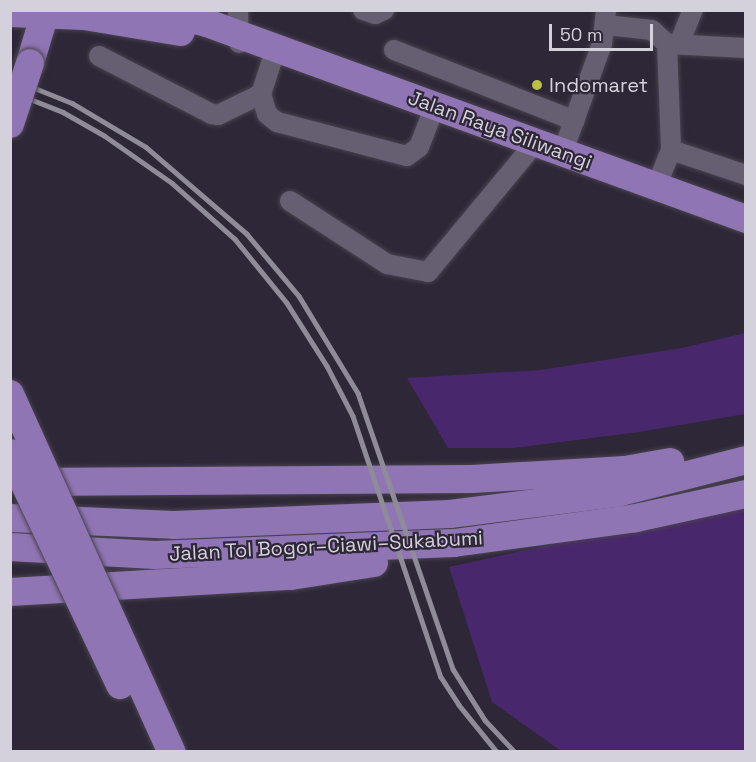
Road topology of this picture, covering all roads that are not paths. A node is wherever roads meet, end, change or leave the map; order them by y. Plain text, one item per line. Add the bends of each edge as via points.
1 (157, 10) edge
2 (363, 10) edge
3 (384, 10) edge
4 (693, 10) edge
5 (45, 13) edge
6 (84, 16) junction
7 (606, 18) edge
8 (20, 29) edge
9 (249, 36) edge
10 (673, 44) junction
11 (746, 48) edge
12 (393, 50) dead end
13 (99, 56) dead end
14 (261, 94) junction
15 (435, 106) junction
16 (575, 121) junction
17 (10, 124) edge
18 (536, 142) junction
19 (671, 150) junction
20 (563, 151) junction
21 (746, 175) edge
22 (656, 187) junction
23 (290, 201) dead end
24 (746, 219) edge
25 (10, 394) edge
26 (746, 447) edge
27 (10, 453) edge
28 (746, 460) edge
29 (10, 482) edge
30 (746, 494) edge
31 (10, 518) edge
32 (454, 543) junction
33 (10, 547) edge
34 (10, 591) edge
35 (153, 752) edge
36 (172, 752) edge

1 - 9 highway, Jalan Raya Siliwangi
2 - 3 street via 375,14
4 - 10 street
5 - 6 highway, Jalan Raya Siliwangi
5 - 8 highway
6 - 8 highway
6 - 9 highway, Jalan Raya Siliwangi
7 - 10 street via 652,30
7 - 16 street
8 - 17 highway, bridge
9 - 14 street
9 - 15 highway, Jalan Raya Siliwangi
10 - 11 street
10 - 19 street
12 - 16 street
13 - 14 street via 212,114 218,115
14 - 15 street via 267,114 277,122 401,155 413,154 419,147
15 - 18 highway, Jalan Raya Siliwangi
16 - 20 street
18 - 20 highway, Jalan Raya Siliwangi
18 - 23 street via 428,272 387,264
19 - 21 street
19 - 22 street
20 - 22 highway, Jalan Raya Siliwangi
22 - 24 highway, Jalan Raya Siliwangi
25 - 36 highway, bridge
26 - 29 highway via 625,470 472,479
27 - 35 highway, bridge
28 - 31 highway, Jalan Tol Bogor–Ciawi–Sukabumi via 617,494 450,514 174,525
30 - 32 highway, Jalan Tol Bogor–Ciawi–Sukabumi via 636,518
32 - 33 highway, Jalan Tol Bogor–Ciawi–Sukabumi via 155,555
32 - 34 highway via 413,556 291,576

